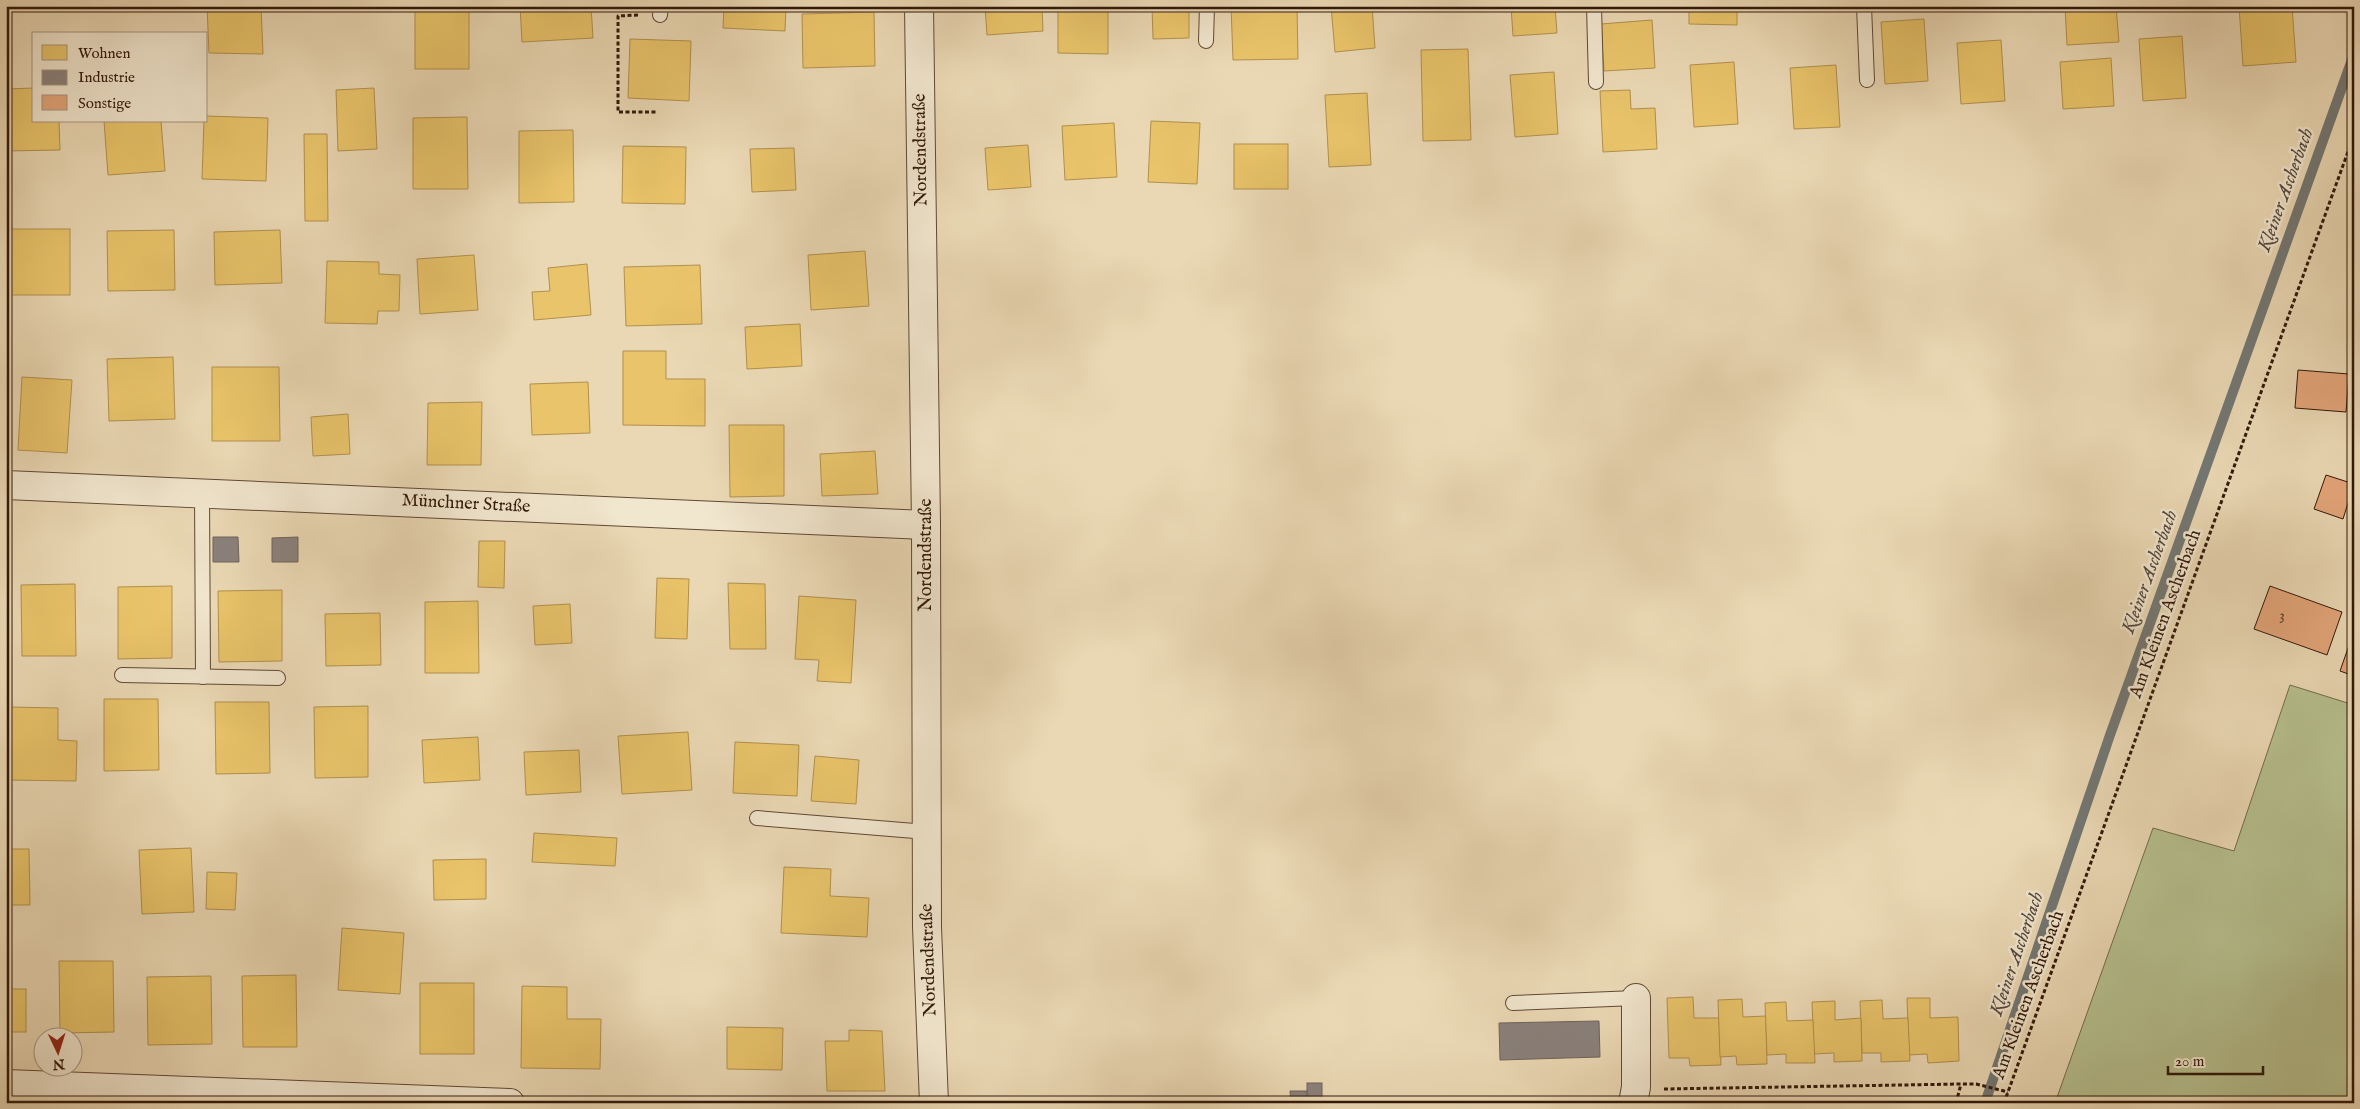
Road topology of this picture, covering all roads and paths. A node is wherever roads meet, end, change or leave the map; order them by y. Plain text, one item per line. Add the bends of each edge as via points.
1 (919, 6) edge
2 (1207, 6) edge
3 (1594, 6) edge
4 (1864, 6) edge
5 (661, 11) edge
6 (1206, 41) dead end
7 (1867, 80) dead end
8 (1596, 82) dead end
9 (656, 112) dead end
10 (2354, 135) edge
11 (6, 485) edge
12 (202, 492) junction
13 (926, 525) junction
14 (122, 675) dead end
15 (204, 677) junction
16 (278, 678) dead end
17 (756, 818) dead end
18 (927, 832) junction
19 (1636, 998) joint
20 (1513, 1003) dead end
21 (6, 1084) edge
22 (1961, 1084) junction
23 (2008, 1092) junction
24 (1635, 1095) edge
25 (510, 1103) edge
26 (934, 1103) edge
27 (1956, 1103) edge
28 (2004, 1103) edge

1 - 13 street, Nordendstraße
2 - 6 lane
3 - 8 lane
4 - 7 lane
5 - 9 path via 618,16 618,112
10 - 23 path, Am Kleinen Ascherbach
11 - 12 street, Münchner Straße
12 - 13 street, Münchner Straße
12 - 15 lane
13 - 18 street, Nordendstraße
14 - 15 lane
15 - 16 lane
17 - 18 lane
18 - 26 street, Nordendstraße
19 - 20 lane
19 - 24 street
21 - 25 street
22 - 23 path via 1976,1084
22 - 24 path via 1660,1089
22 - 27 path
23 - 28 path, Am Kleinen Ascherbach

